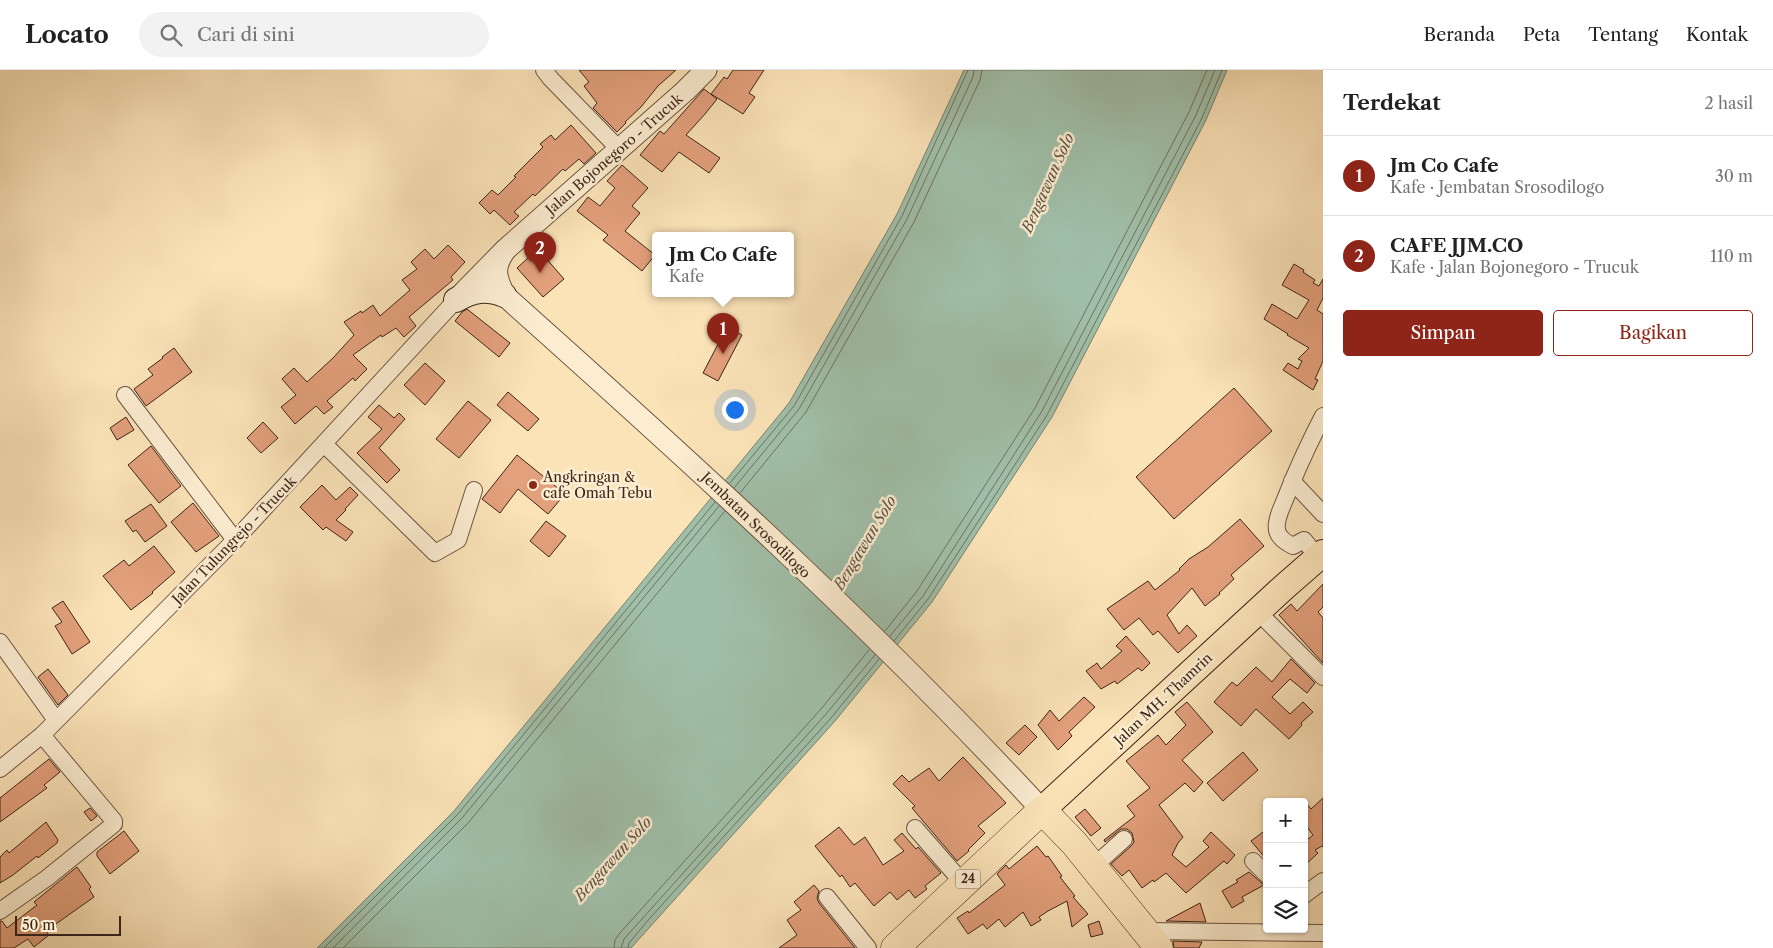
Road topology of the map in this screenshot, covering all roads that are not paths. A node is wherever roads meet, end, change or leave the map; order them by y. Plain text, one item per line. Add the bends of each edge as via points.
1 (544, 70) edge
2 (706, 70) edge
3 (619, 149) junction
4 (505, 250) junction
5 (504, 295) junction
6 (456, 300) junction
7 (125, 395) dead end
8 (1323, 416) edge
9 (324, 444) junction
10 (1292, 481) junction
11 (474, 490) dead end
12 (1323, 514) edge
13 (235, 540) junction
14 (1319, 546) edge
15 (1257, 611) junction
16 (0, 642) edge
17 (1323, 677) edge
18 (56, 720) junction
19 (42, 735) junction
20 (0, 769) edge
21 (1042, 810) junction
22 (915, 828) dead end
23 (1124, 839) dead end
24 (1253, 861) dead end
25 (1094, 867) junction
26 (1263, 871) edge
27 (1323, 880) edge
28 (963, 883) junction
29 (1308, 892) edge
30 (828, 897) dead end
31 (0, 911) edge
32 (1262, 929) edge
33 (1323, 933) edge
34 (1152, 939) edge
35 (868, 948) edge
36 (895, 948) edge

1 - 3 street
2 - 3 street, Jalan Bojonegoro - Trucuk
3 - 4 street, Jalan Bojonegoro - Trucuk
4 - 5 street via 496,268
4 - 6 street, Jalan Bojonegoro - Trucuk
5 - 6 main road via 480,290
5 - 21 street, Jembatan Srosodilogo via 682,454 916,678
6 - 9 street, Jalan Tulungrejo - Trucuk
7 - 13 street
8 - 10 street
9 - 11 street via 436,553 458,540
9 - 13 street, Jalan Tulungrejo - Trucuk
10 - 12 street
10 - 14 street via 1276,523 1278,533 1282,541 1293,546 1304,540
13 - 18 street, Jalan Tulungrejo - Trucuk
14 - 15 main road, Jalan MH. Thamrin via 1283,588
15 - 17 street
15 - 21 main road, Jalan MH. Thamrin
16 - 18 street
18 - 19 street, Jalan Tulungrejo - Trucuk
19 - 20 street, Jalan Tulungrejo - Trucuk
19 - 31 street via 114,824
21 - 25 highway
21 - 28 highway, 24
22 - 28 street
23 - 25 street
24 - 26 street
25 - 34 highway
27 - 29 street
28 - 36 highway, 24
30 - 35 street
32 - 33 street
32 - 34 street

